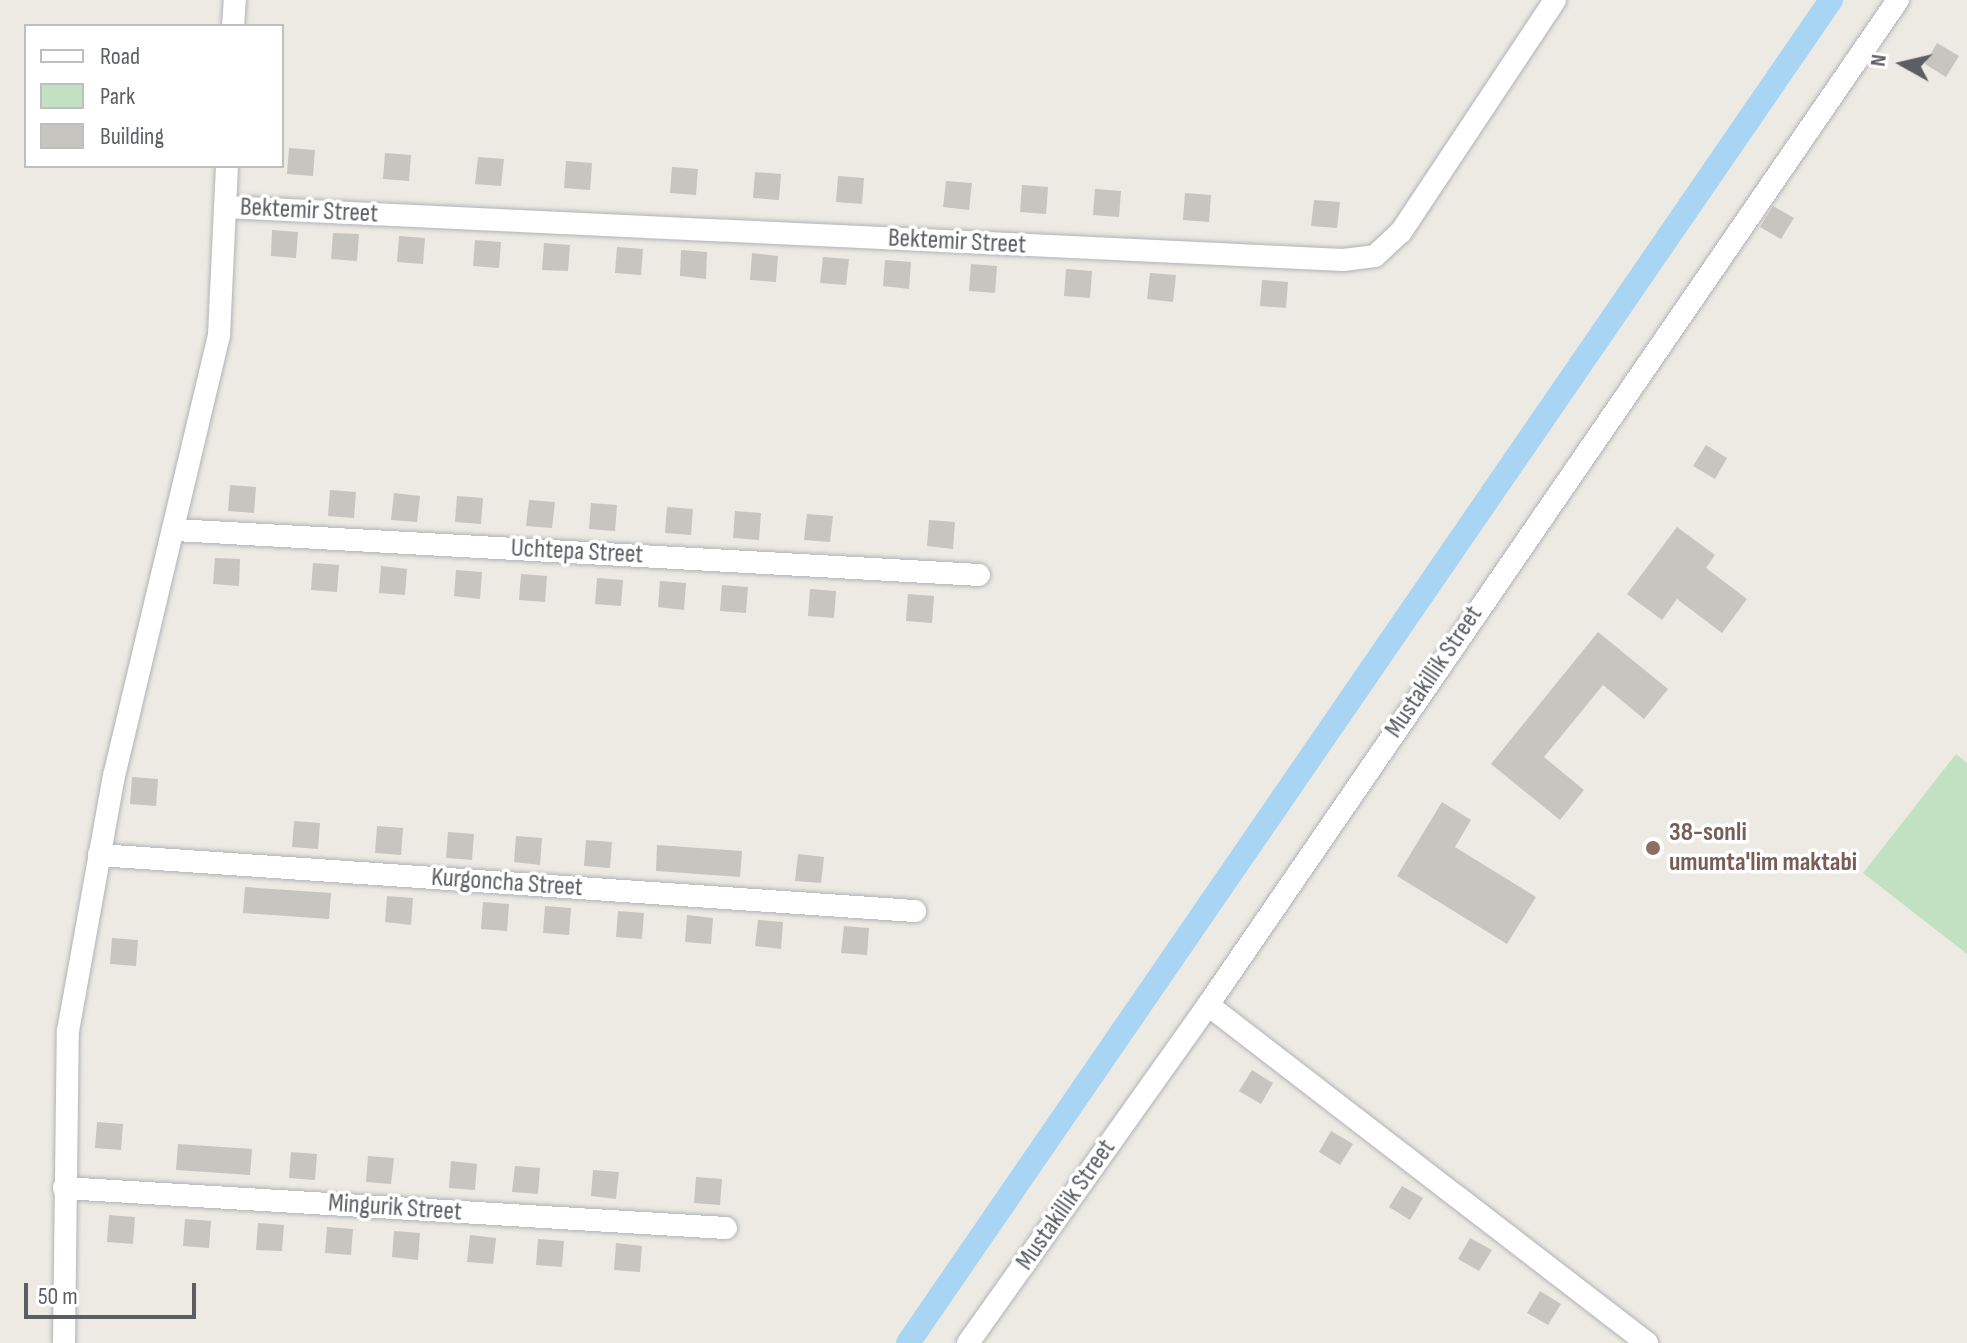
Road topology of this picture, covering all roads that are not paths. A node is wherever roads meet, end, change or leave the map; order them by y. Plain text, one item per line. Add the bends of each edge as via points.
1 (235, 0) edge
2 (1555, 0) edge
3 (1898, 0) edge
4 (233, 24) edge
5 (227, 168) edge
6 (225, 207) junction
7 (175, 530) junction
8 (979, 575) dead end
9 (99, 855) junction
10 (915, 911) dead end
11 (1208, 1005) junction
12 (64, 1188) junction
13 (726, 1228) dead end
14 (64, 1343) edge
15 (968, 1343) edge
16 (1647, 1343) edge

1 - 4 street
2 - 6 street, Bektemir Street via 1401,232 1375,256 1343,260
3 - 11 street, Mustakillik Street
5 - 6 street
6 - 7 street via 219,335
7 - 8 street, Uchtepa Street
7 - 9 street
9 - 10 street, Kurgoncha Street
9 - 12 street via 68,1031
11 - 15 street, Mustakillik Street
11 - 16 street
12 - 13 street, Mingurik Street
12 - 14 street

